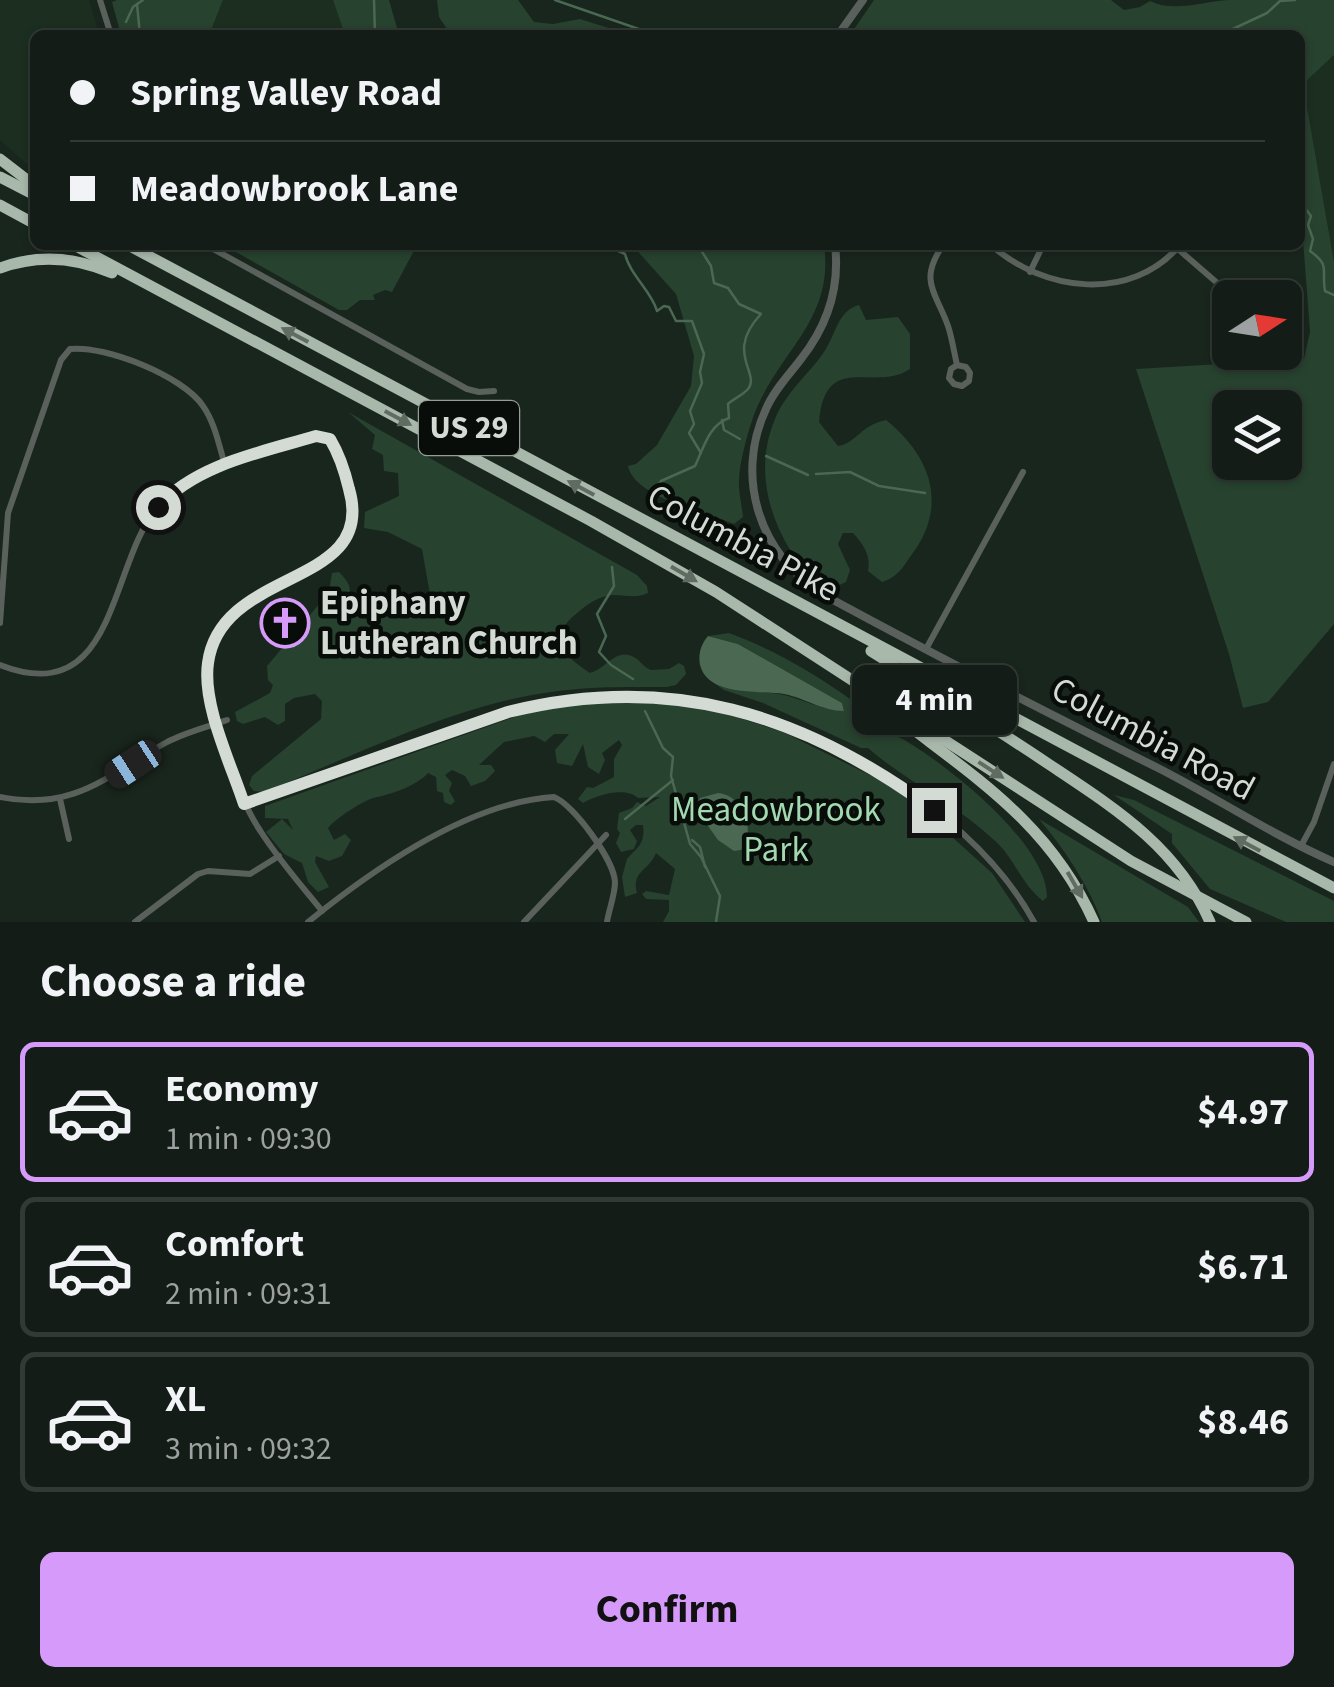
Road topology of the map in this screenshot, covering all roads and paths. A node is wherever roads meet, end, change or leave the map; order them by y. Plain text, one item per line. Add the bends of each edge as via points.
1 (100, 0) edge
2 (863, 0) edge
3 (109, 30) edge
4 (842, 30) edge
5 (0, 159) edge
6 (0, 177) edge
7 (30, 182) edge
8 (30, 193) edge
9 (0, 205) edge
10 (30, 221) edge
11 (83, 250) edge
12 (137, 250) edge
13 (215, 250) edge
14 (835, 250) edge
15 (940, 250) edge
16 (998, 250) edge
17 (1040, 250) edge
18 (1175, 250) edge
19 (1182, 250) edge
20 (0, 268) edge
21 (1030, 272) junction
22 (1214, 280) edge
23 (189, 306) junction
24 (957, 365) dead end
25 (494, 390) dead end
26 (225, 466) junction
27 (1023, 472) dead end
28 (1, 557) edge
29 (790, 600) junction
30 (0, 623) edge
31 (926, 650) junction
32 (822, 658) junction
33 (0, 665) edge
34 (227, 720) dead end
35 (218, 723) junction
36 (1334, 764) edge
37 (0, 797) edge
38 (60, 799) junction
39 (244, 804) junction
40 (606, 835) dead end
41 (68, 840) dead end
42 (596, 843) junction
43 (1301, 846) junction
44 (278, 856) junction
45 (1334, 862) edge
46 (1334, 888) edge
47 (322, 911) junction
48 (135, 922) edge
49 (308, 922) edge
50 (524, 922) edge
51 (607, 922) edge
52 (1034, 922) edge
53 (1094, 922) edge
54 (1210, 922) edge
55 (1246, 922) edge

1 - 3 street
2 - 4 street
5 - 7 highway
6 - 8 highway
9 - 10 highway
11 - 23 highway, Columbia Pike / US 29
29 -> 12 highway, Columbia Pike / US 29
13 - 25 street via 466,389
14 - 31 street, Columbia Road via 826,319 760,423 752,469 755,501 776,551 801,580
15 - 24 street via 930,280
16 - 21 street
17 - 21 street
18 - 21 street via 1147,272 1106,284
19 - 22 street
20 - 23 highway via 44,258 81,262
23 -> 32 highway, Columbia Pike / US 29 via 591,521
26 - 28 street via 204,407 184,388 126,359 70,348 11,499
26 - 33 street via 184,483 151,516 104,629 83,657 47,674
26 - 35 street via 326,436 352,497 353,517 349,534 326,560 248,600 222,626 207,673
27 - 31 street
28 - 30 street
46 -> 29 highway, Columbia Pike / US 29
29 - 54 highway via 1131,820 1192,886
31 - 43 street, Columbia Road
32 -> 53 highway via 1030,824 1060,860
32 -> 55 highway, Columbia Pike / US 29 via 1131,861
34 - 35 street
35 - 38 street
35 - 39 street
36 - 43 street
37 - 38 street
38 - 41 street
39 - 44 street
39 - 52 street via 518,709 602,696 685,699 781,723 880,773 982,854
40 - 42 street
42 - 47 street via 560,798 532,801 427,840
42 - 50 street
42 - 51 street via 615,882
43 - 45 street, Columbia Road
44 - 47 street
44 - 48 street via 250,874 198,874
47 - 49 street

